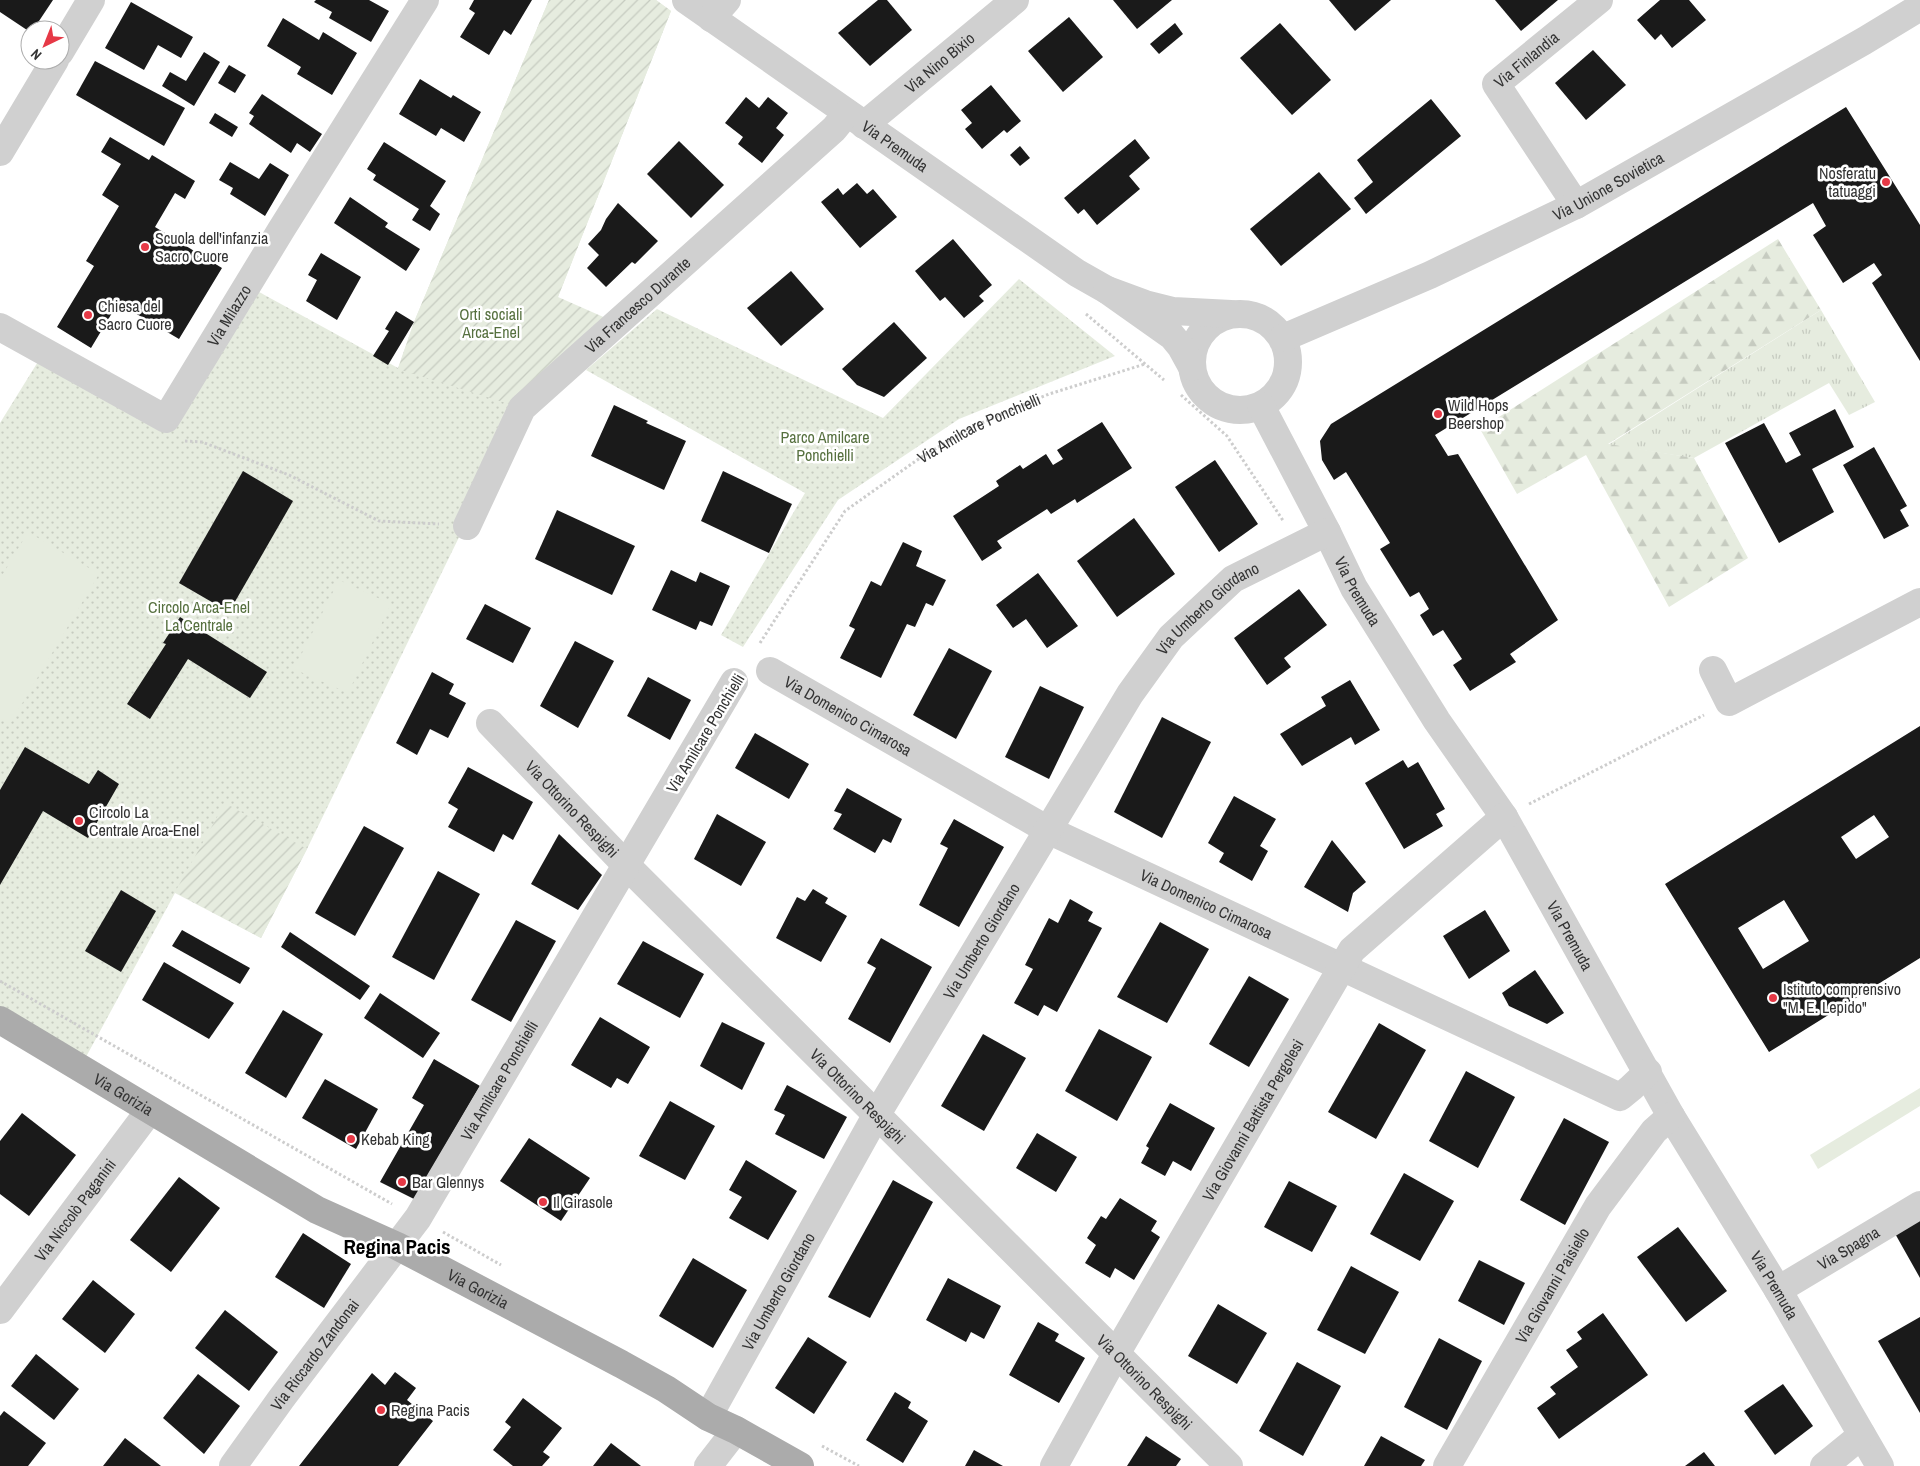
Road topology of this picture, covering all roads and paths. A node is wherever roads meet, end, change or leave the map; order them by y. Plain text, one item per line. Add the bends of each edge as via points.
1 (91, 0) edge
2 (425, 0) edge
3 (686, 0) edge
4 (1014, 0) edge
5 (1599, 0) edge
6 (1920, 7) edge
7 (719, 9) edge
8 (70, 35) edge
9 (49, 70) edge
10 (855, 119) junction
11 (0, 152) edge
12 (1576, 205) junction
13 (1107, 290) junction
14 (1082, 311) dead end
15 (1231, 314) junction
16 (0, 327) edge
17 (1283, 338) junction
18 (1145, 364) junction
19 (1192, 367) junction
20 (1168, 383) dead end
21 (1175, 390) dead end
22 (1261, 406) junction
23 (182, 441) dead end
24 (467, 526) joint
25 (1327, 532) junction
26 (1300, 546) junction
27 (1920, 602) edge
28 (760, 644) dead end
29 (1713, 670) dead end
30 (770, 671) dead end
31 (734, 682) dead end
32 (1729, 702) junction
33 (490, 723) dead end
34 (1504, 817) junction
35 (1048, 830) junction
36 (627, 866) junction
37 (1341, 968) junction
38 (0, 1020) edge
39 (1648, 1072) junction
40 (150, 1110) junction
41 (877, 1114) junction
42 (1672, 1116) junction
43 (1920, 1205) edge
44 (397, 1246) junction
45 (1778, 1290) junction
46 (0, 1310) edge
47 (1116, 1354) junction
48 (708, 1417) junction
49 (736, 1430) junction
50 (1862, 1435) junction
51 (233, 1466) edge
52 (708, 1466) edge
53 (800, 1466) edge
54 (1054, 1466) edge
55 (1229, 1466) edge
56 (1447, 1466) edge
57 (1824, 1466) edge
58 (1880, 1466) edge

1 - 8 street
2 - 16 street, Via Milazzo via 166,419
3 - 7 street, Via Premuda
4 - 10 street, Via Nino Bixio
5 - 12 street, Via Finlandia via 1496,84
6 - 12 street, Via Unione Sovietica
7 - 10 street, Via Premuda
9 - 11 street
10 - 13 street, Via Premuda via 1077,273
10 - 24 street, Via Francesco Durante via 834,129 522,408
12 - 17 street, Via Unione Sovietica via 1430,275
13 - 15 street, Via Premuda via 1173,311
13 - 19 street, Via Premuda via 1172,336
14 - 18 path
15 - 17 street, Via Premuda via 1260,318
15 - 19 street via 1205,328 1196,341
17 - 22 street via 1288,353 1288,369 1274,397
18 - 20 path
18 - 28 path, Via Amilcare Ponchielli via 1049,394 972,427 920,458 845,511
19 - 22 street, Via Premuda via 1197,384 1218,404 1247,410
21 - 26 path via 1227,436
22 - 25 street, Via Premuda
23 - 24 path via 202,442 289,475 379,521
25 - 26 street, Via Umberto Giordano
25 - 34 street, Via Premuda via 1354,588 1437,721
26 - 35 street, Via Umberto Giordano via 1234,579 1170,637 1130,694
27 - 32 street
29 - 32 street
30 - 35 street, Via Domenico Cimarosa
31 - 36 street, Via Amilcare Ponchielli
32 - 34 path
33 - 36 street, Via Ottorino Respighi
34 - 37 street, Via Giovanni Battista Pergolesi via 1352,950
34 - 39 street, Via Premuda
35 - 37 street, Via Domenico Cimarosa
35 - 41 street, Via Umberto Giordano
36 - 41 street, Via Ottorino Respighi
36 - 44 street, Via Amilcare Ponchielli via 418,1218
37 - 39 street, Via Domenico Cimarosa via 1620,1096
37 - 47 street, Via Giovanni Battista Pergolesi
38 - 40 main road, Via Gorizia
39 - 42 street, Via Premuda
40 - 44 main road, Via Gorizia via 317,1210
40 - 46 street, Via Niccolò Paganini
41 - 47 street, Via Ottorino Respighi
41 - 48 street, Via Umberto Giordano
42 - 45 street, Via Premuda
42 - 56 street, Via Giovanni Paisiello via 1654,1131 1598,1206
43 - 45 street, Via Spagna
44 - 48 main road, Via Gorizia via 621,1364
44 - 51 street, Via Riccardo Zandonai
45 - 50 street, Via Premuda
47 - 54 street, Via Giovanni Battista Pergolesi
47 - 55 street, Via Ottorino Respighi
48 - 49 main road, Via Gorizia
49 - 52 street
49 - 53 main road, Via Gorizia
50 - 57 street
50 - 58 street, Via Premuda

